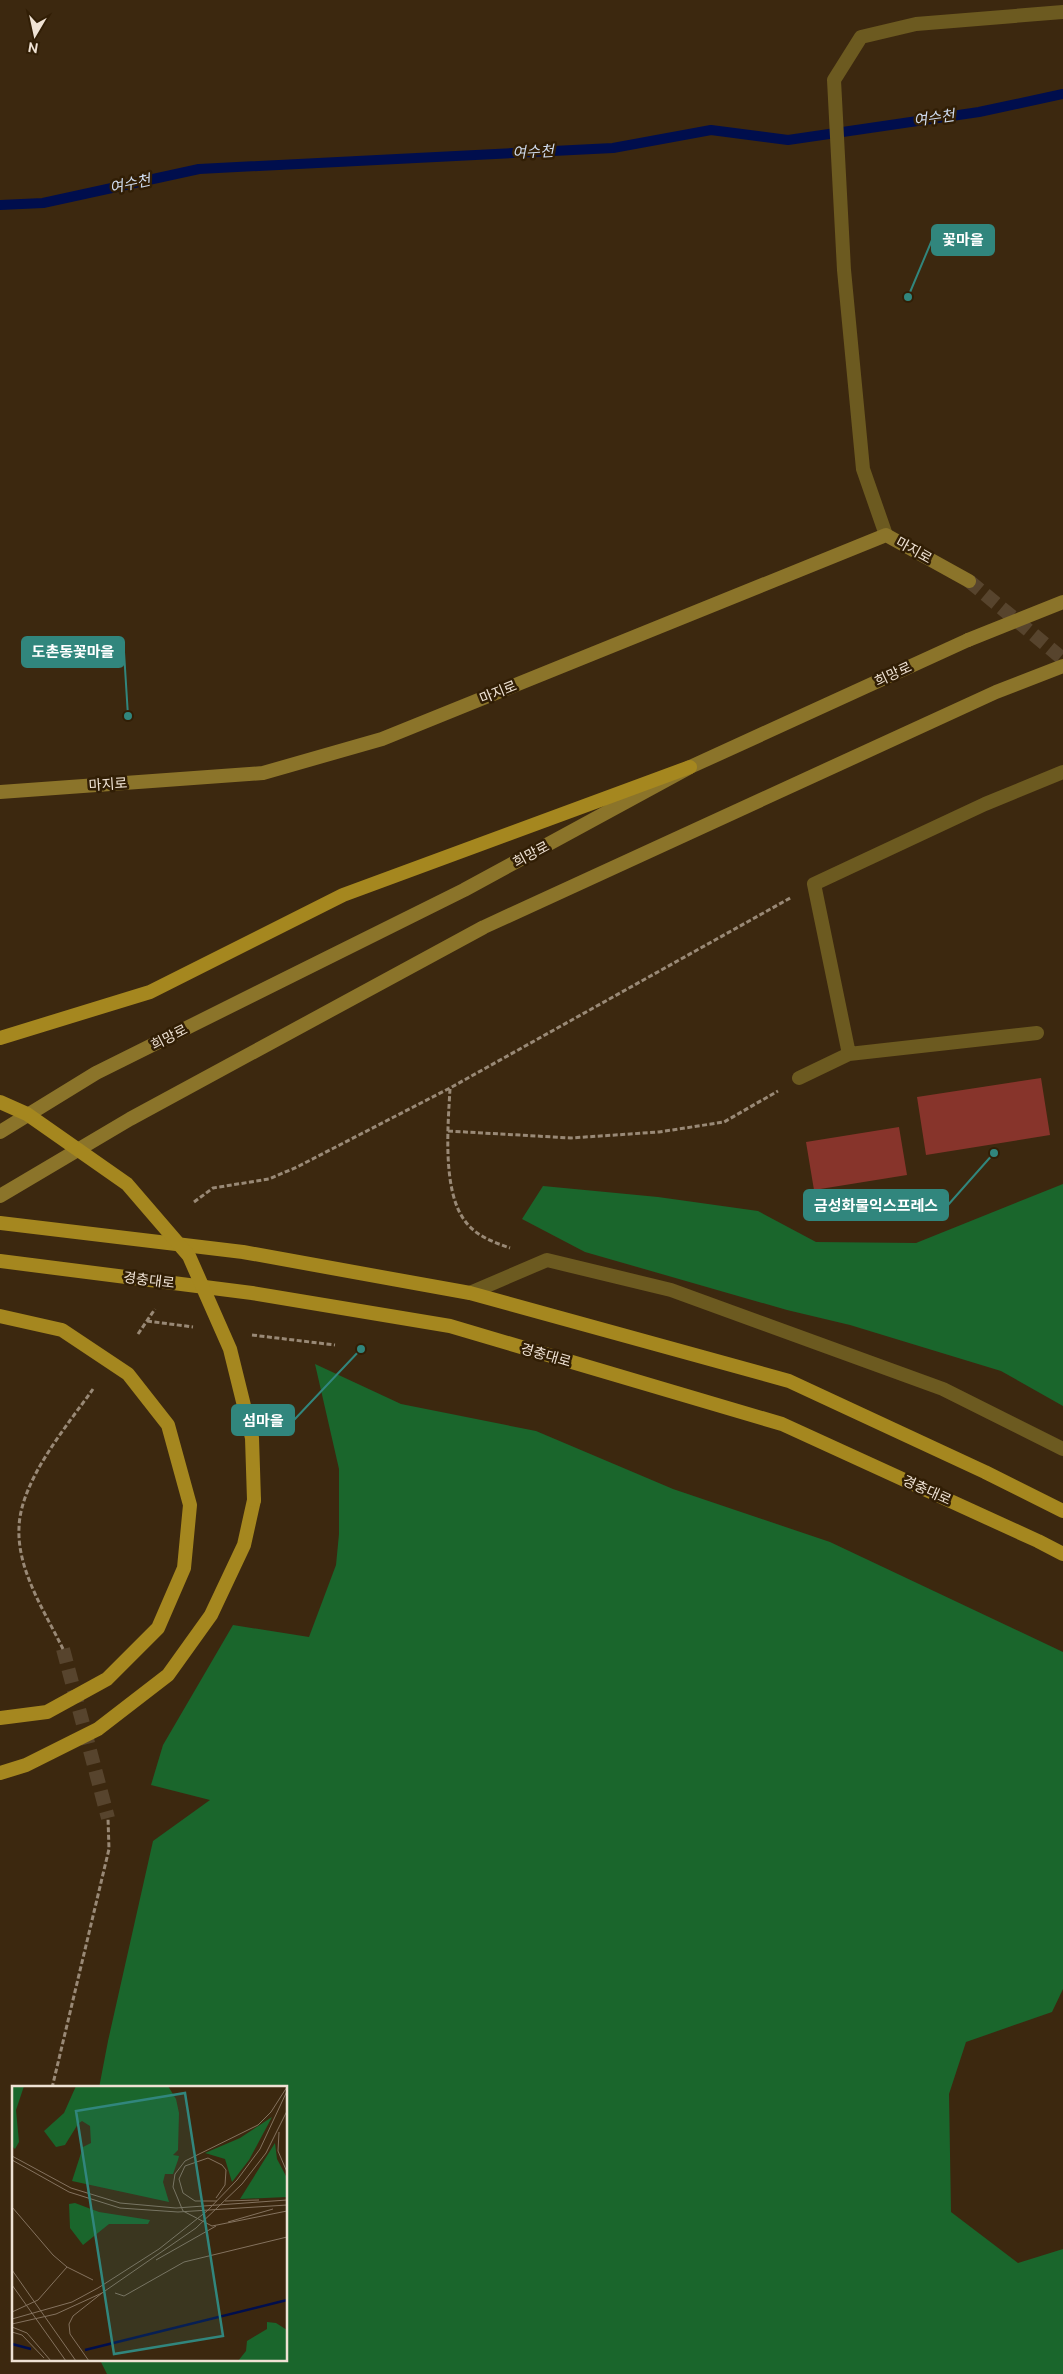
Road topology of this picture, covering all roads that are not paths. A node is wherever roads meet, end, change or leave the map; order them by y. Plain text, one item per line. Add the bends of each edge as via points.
1 (1063, 12) edge
2 (886, 535) junction
3 (969, 581) tunnel mouth
4 (1063, 602) edge
5 (1063, 666) edge
6 (690, 767) junction
7 (1063, 772) edge
8 (0, 792) edge
9 (1036, 1033) dead end
10 (0, 1038) edge
11 (850, 1054) junction
12 (799, 1078) road end
13 (0, 1102) edge
14 (0, 1132) edge
15 (0, 1196) edge
16 (0, 1223) edge
17 (0, 1261) edge
18 (470, 1292) junction
19 (0, 1316) edge
20 (1063, 1449) edge
21 (1063, 1511) edge
22 (1063, 1554) edge
23 (0, 1718) edge
24 (0, 1772) edge

1 - 2 street via 916,24 861,37 834,80 844,270 863,469
2 - 3 main road, 마지로
2 - 8 main road, 마지로 via 382,739 263,773
4 - 6 main road, 희망로, bridge via 968,640
5 - 15 main road via 996,692 484,927 130,1119
6 - 10 main road via 343,895 150,992
6 - 14 main road, 희망로 via 464,890 96,1074
7 - 11 street via 985,804 814,884
9 - 11 street
11 - 12 street
13 - 24 main road, bridge via 27,1114 127,1184 189,1256 230,1349 252,1438 254,1500 244,1545 211,1615 168,1675 98,1729 26,1765
16 - 18 main road via 243,1252
17 - 22 main road, 경충대로 via 252,1293 450,1326 782,1424
18 - 20 street via 547,1260 671,1290 942,1389
18 - 21 main road via 789,1381
19 - 23 main road via 62,1330 128,1374 168,1426 190,1505 184,1568 158,1628 107,1679 47,1712

